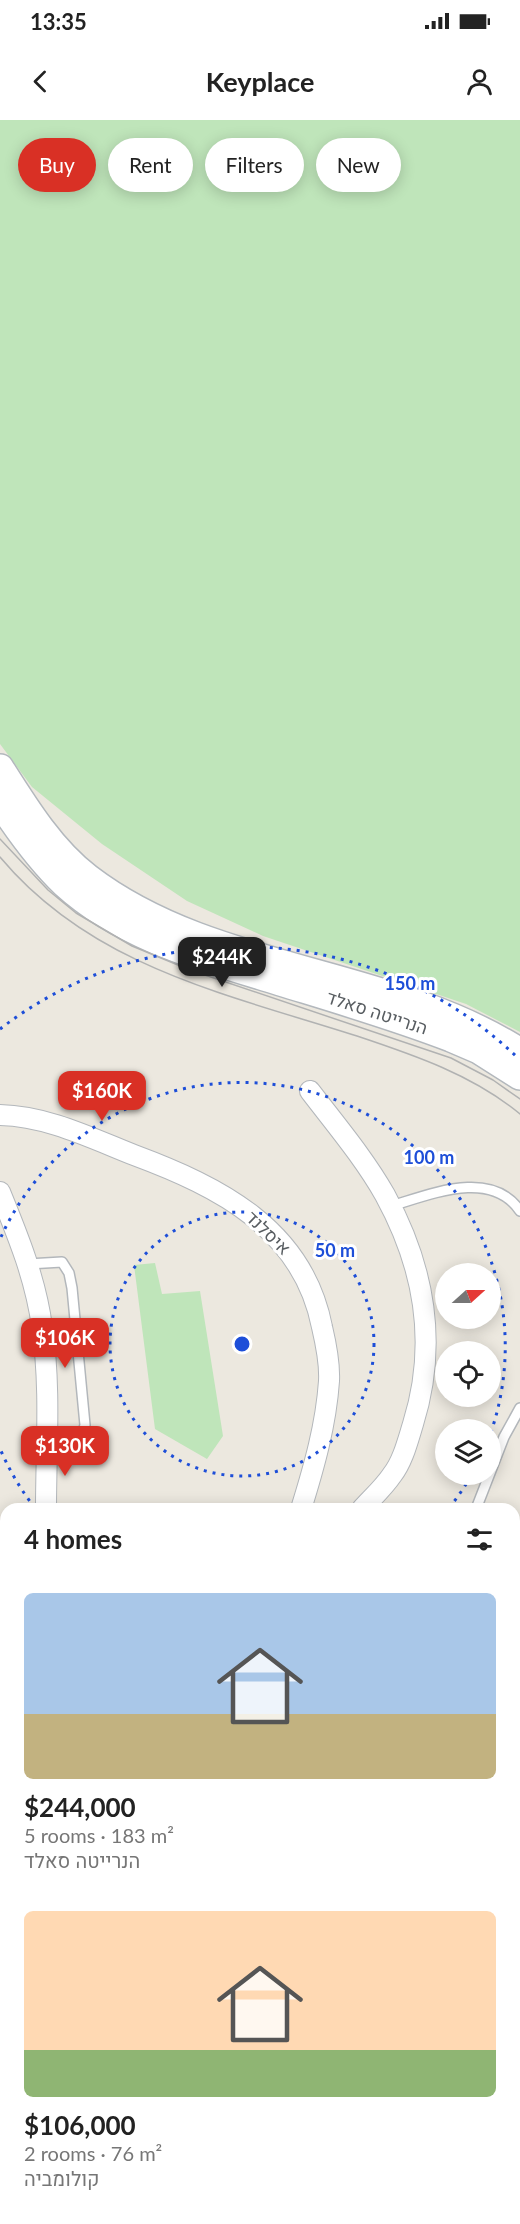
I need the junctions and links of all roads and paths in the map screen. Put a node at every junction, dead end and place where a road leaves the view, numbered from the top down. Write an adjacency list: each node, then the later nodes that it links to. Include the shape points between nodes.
1 (0, 768): 3 (main road, הנרייטה סאלד, via 49,838 86,877 129,905 214,941 463,1021)
2 (0, 802): 4 (main road, הנרייטה סאלד, via 38,855 66,884 130,928 197,956 451,1038)
3 (520, 1052)
4 (520, 1076)
5 (310, 1091): 9 (street, via 364,1162)
6 (0, 1104): 7 (lane)
7 (8, 1115): 15 (street, איסלנד, via 41,1120 207,1186 237,1203 269,1229 301,1268 319,1311 329,1378 322,1434)
8 (0, 1192): 11 (street)
9 (390, 1206): 10 (lane, via 468,1187 505,1197); 16 (street, via 422,1290 426,1360 420,1401 408,1441 393,1474)
10 (520, 1211)
11 (28, 1264): 13 (street, via 46,1360); 13 (lane, via 62,1263 69,1273 74,1300 85,1425 81,1438 64,1446)
12 (520, 1408): 17 (lane, via 504,1437)
13 (46, 1446): 14 (street)
14 (46, 1503)
15 (303, 1503)
16 (367, 1503)
17 (478, 1503)

